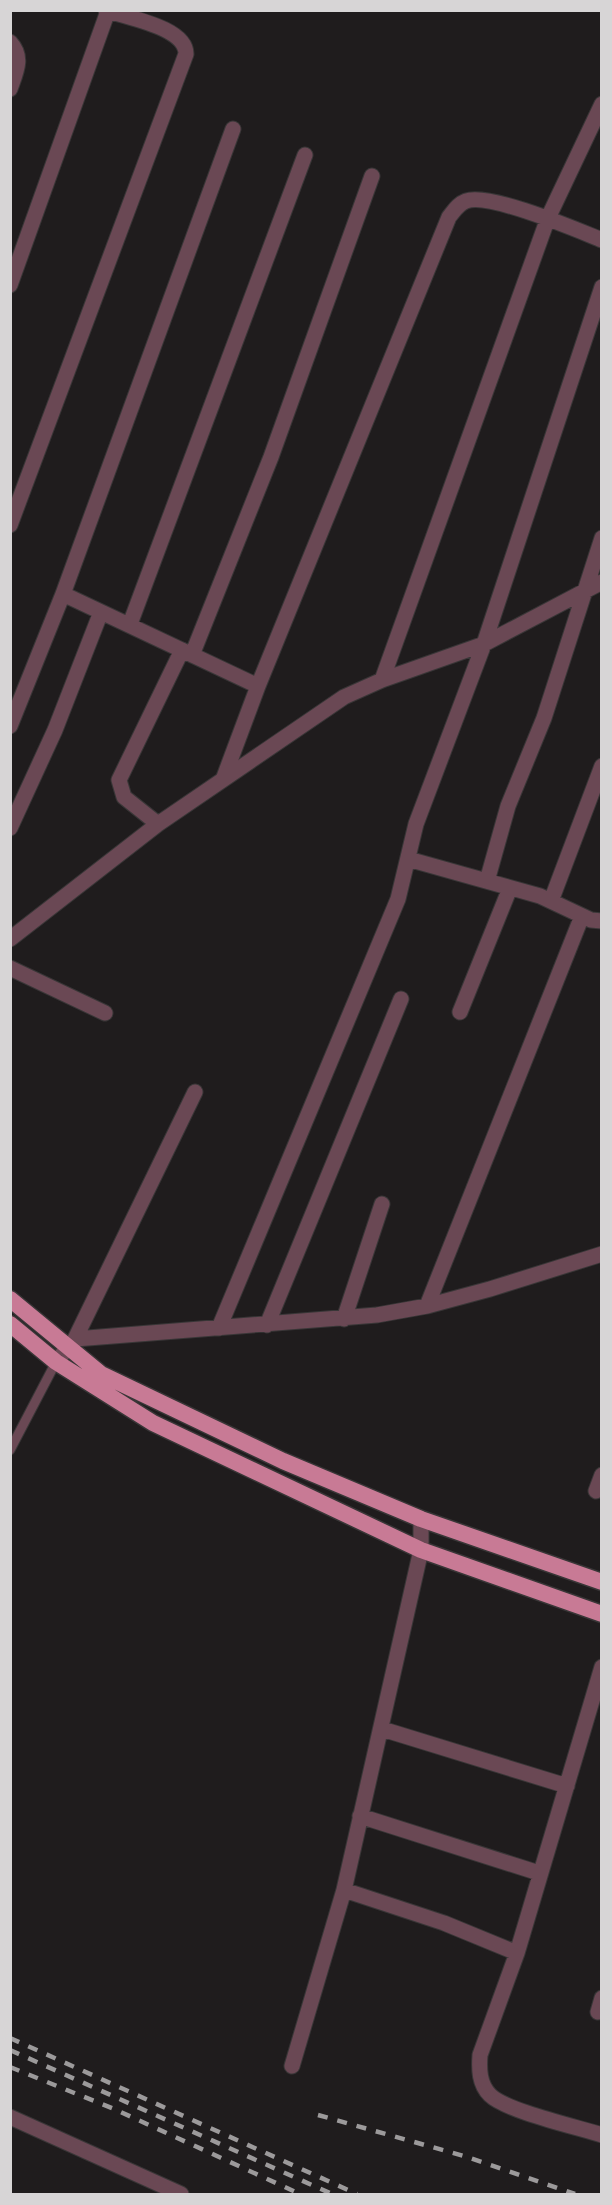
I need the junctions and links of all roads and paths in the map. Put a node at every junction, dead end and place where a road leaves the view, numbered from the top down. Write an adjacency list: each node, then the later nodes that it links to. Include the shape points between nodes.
1 (107, 11): 10 (street); 12 (street, via 176,34 185,44 186,54)
2 (10, 42): 3 (street, via 19,60)
3 (10, 89)
4 (602, 104): 8 (street)
5 (233, 129): 15 (street)
6 (305, 155): 18 (street)
7 (372, 177): 20 (street, via 272,457)
8 (548, 218): 9 (street); 21 (street); 22 (street, via 476,199 457,207 449,217)
9 (602, 240)
10 (10, 285)
11 (602, 287): 19 (street)
12 (10, 525)
13 (602, 537): 16 (street)
14 (602, 582): 16 (street)
15 (63, 594): 17 (street); 23 (street)
16 (583, 594): 19 (street); 29 (street, via 544,718 508,806)
17 (101, 612): 18 (street); 27 (street, via 55,730)
18 (130, 624): 20 (street)
19 (484, 644): 21 (street); 28 (street, via 416,824)
20 (187, 652): 22 (street); 26 (street, via 119,780 124,797)
21 (382, 680): 25 (street, via 344,697)
22 (258, 686): 25 (street)
23 (10, 726)
24 (602, 766): 31 (street)
25 (224, 777): 26 (street)
26 (158, 824): 34 (street)
27 (10, 828)
28 (408, 858): 29 (street); 47 (street, via 398,899)
29 (488, 881): 30 (street)
30 (510, 888): 31 (street); 37 (street)
31 (551, 901): 32 (street)
32 (582, 916): 33 (street); 43 (street)
33 (602, 921)
34 (10, 939)
35 (10, 968): 38 (street)
36 (401, 999): 46 (street)
37 (460, 1012)
38 (105, 1013)
39 (195, 1092): 48 (street)
40 (382, 1204): 44 (street)
41 (602, 1254): 43 (street)
42 (10, 1299): 48 (highway)
43 (427, 1306): 44 (street)
44 (344, 1319): 46 (street)
45 (10, 1324): 49 (highway)
46 (267, 1325): 47 (street)
47 (219, 1328): 48 (street)
48 (71, 1342): 49 (street); 53 (highway, via 101,1374 283,1461)
49 (56, 1362): 50 (lane); 54 (highway, via 153,1423)
50 (10, 1450)
51 (602, 1475): 52 (street)
52 (596, 1491)
53 (421, 1519): 54 (street); 55 (highway)
54 (421, 1550): 56 (highway); 58 (street)
55 (602, 1582)
56 (602, 1614)
57 (602, 1667): 59 (street)
58 (382, 1729): 59 (street); 60 (street)
59 (567, 1786): 61 (street)
60 (360, 1816): 61 (street); 62 (street)
61 (539, 1873): 63 (street)
62 (344, 1890): 63 (street, via 444,1923); 64 (street)
63 (517, 1953): 66 (street, via 480,2055 482,2082 490,2096 506,2105)
64 (292, 2066)
65 (10, 2117): 67 (street)
66 (602, 2135)
67 (181, 2194)

